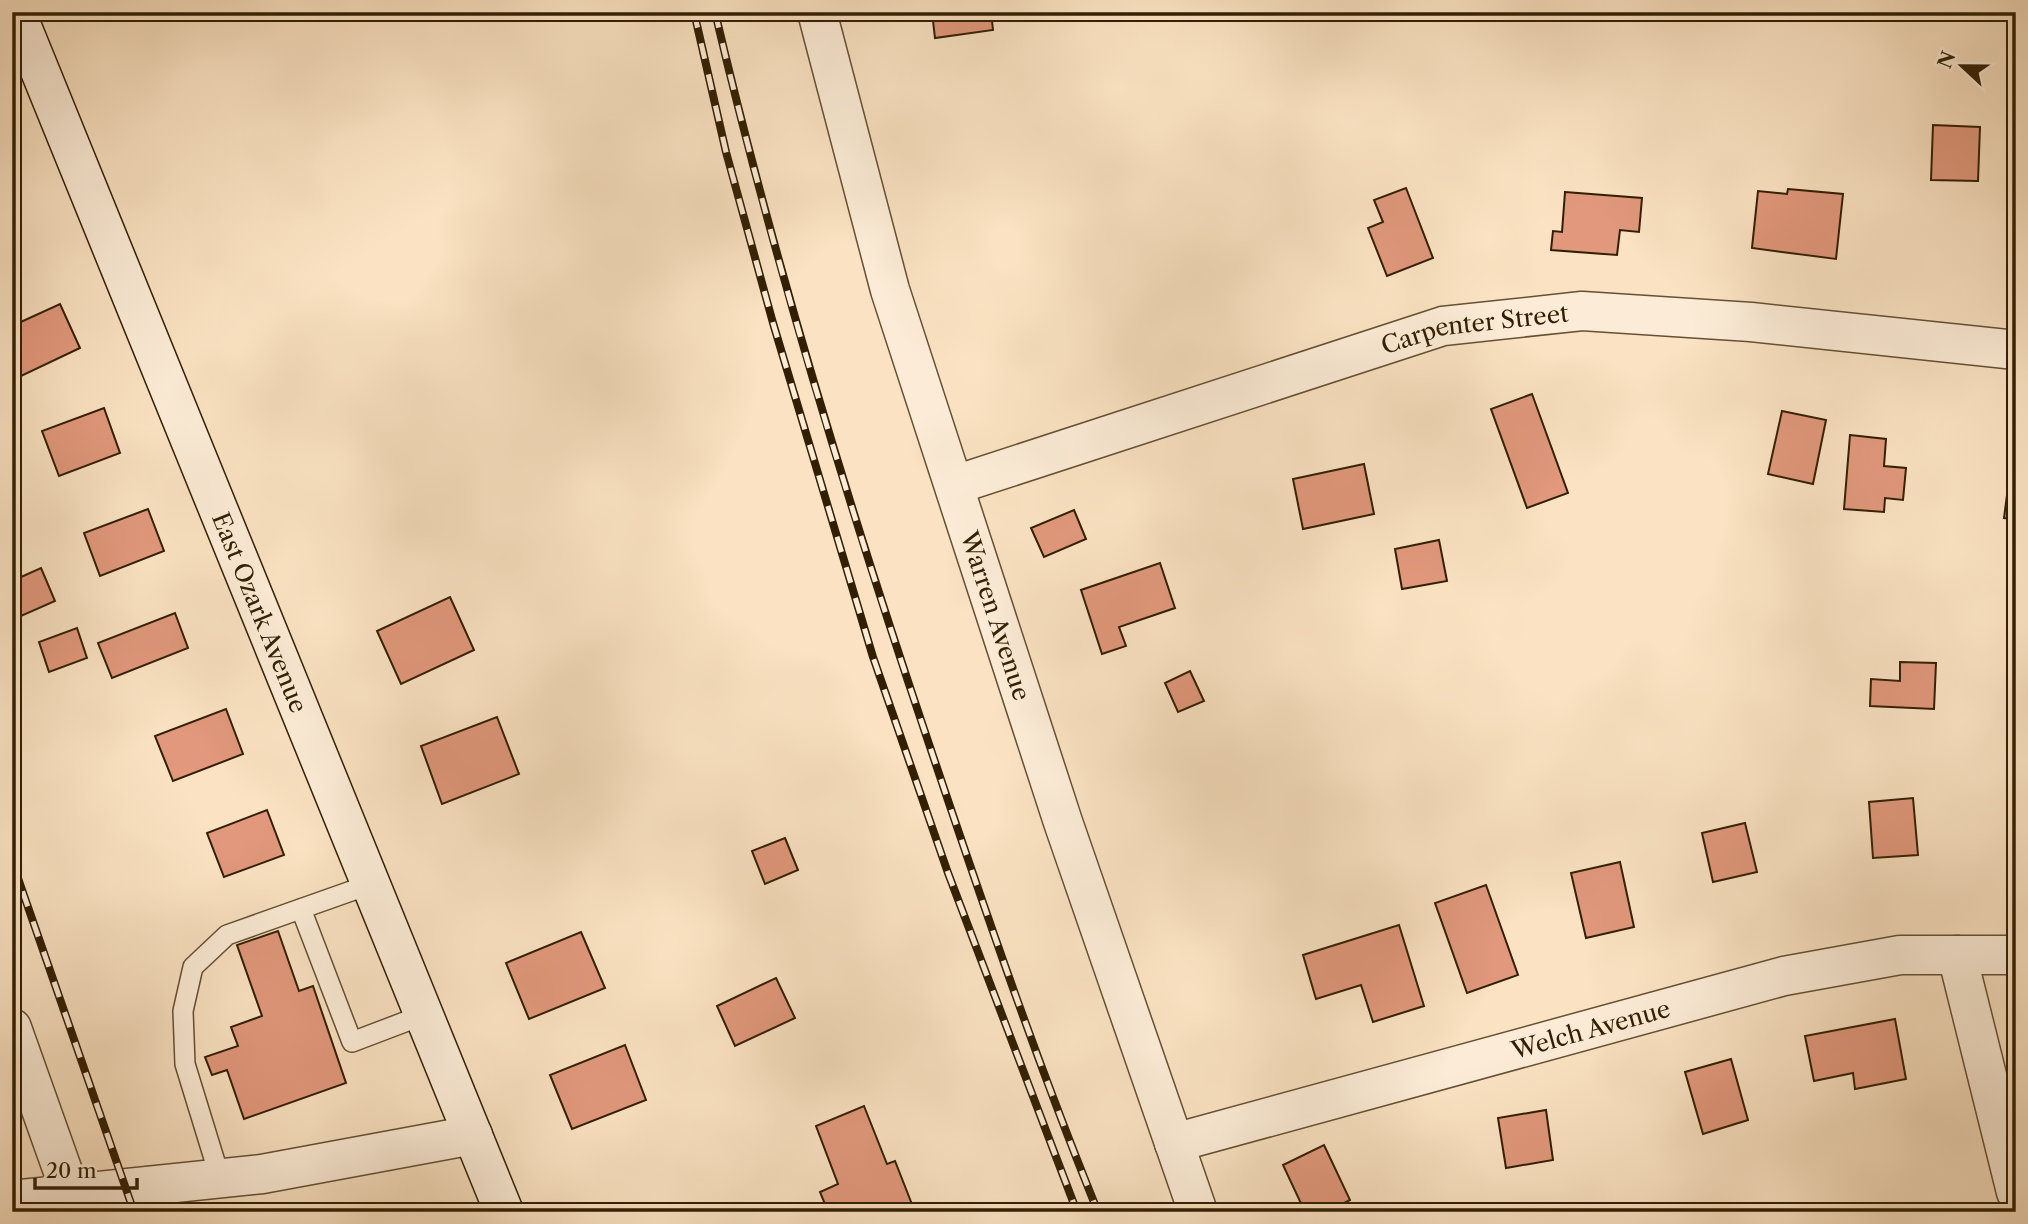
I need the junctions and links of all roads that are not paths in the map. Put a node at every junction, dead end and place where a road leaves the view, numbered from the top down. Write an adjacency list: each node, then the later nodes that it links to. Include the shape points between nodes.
1 (16, 12): 5 (street, East Ozark Avenue)
2 (817, 12): 4 (street, Warren Avenue, via 890,290)
3 (2016, 350): 4 (street, Carpenter Street, via 1751,322 1582,311 1443,326)
4 (955, 485): 12 (street, Warren Avenue, via 1063,822)
5 (371, 884): 6 (lane); 9 (street, East Ozark Avenue)
6 (301, 909): 9 (lane, via 352,1042); 13 (lane, via 227,935 193,967 183,1011 185,1064)
7 (1956, 955): 8 (street, Welch Avenue); 12 (street, Welch Avenue, via 1900,954 1784,976); 14 (street)
8 (2016, 956)
9 (423, 1015): 11 (street, East Ozark Avenue)
10 (12, 1028): 15 (street)
11 (473, 1135): 13 (street); 17 (street, East Ozark Avenue)
12 (1174, 1143): 18 (street, Warren Avenue)
13 (220, 1178): 15 (street)
14 (2016, 1192)
15 (71, 1195): 16 (street)
16 (12, 1200)
17 (504, 1212)
18 (1198, 1212)

